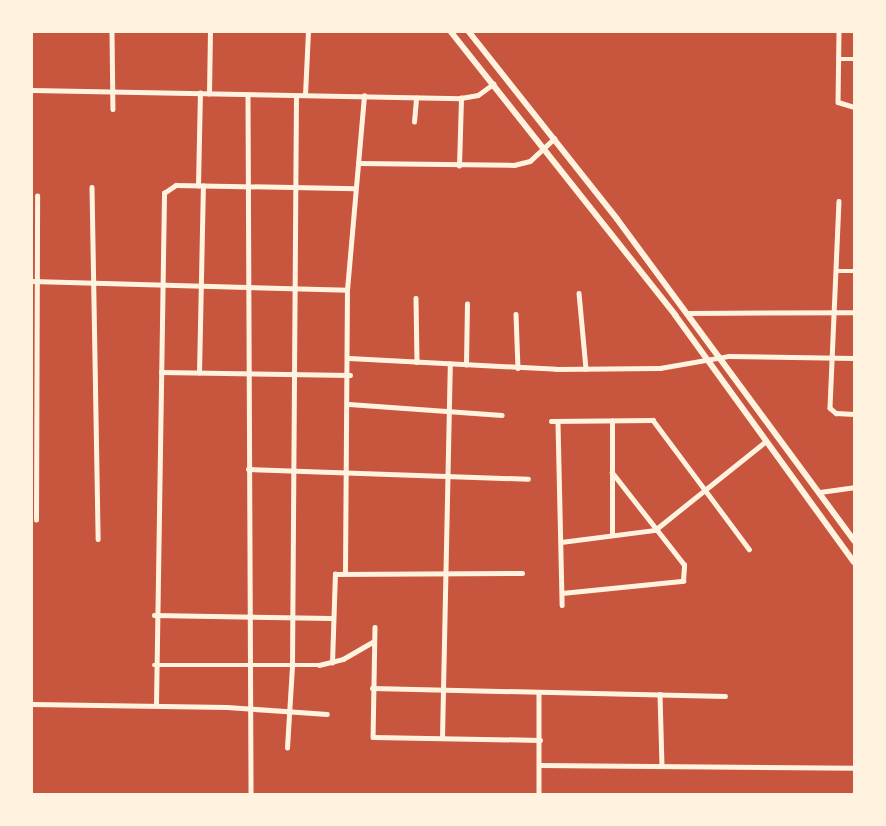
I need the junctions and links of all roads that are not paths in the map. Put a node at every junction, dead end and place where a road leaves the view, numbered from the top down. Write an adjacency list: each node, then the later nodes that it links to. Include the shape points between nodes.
1 (112, 32): 11 (street)
2 (211, 32): 13 (street)
3 (308, 32): 15 (street)
4 (451, 32): 9 (main road)
5 (468, 32): 23 (main road)
6 (839, 32): 7 (street)
7 (838, 59): 8 (street); 20 (street, via 838,102)
8 (855, 59)
9 (494, 84): 19 (street, via 478,95); 24 (main road)
10 (32, 90): 11 (street)
11 (113, 90): 12 (street); 21 (street)
12 (200, 93): 13 (street); 27 (street)
13 (209, 94): 14 (street)
14 (248, 95): 17 (street); 29 (street)
15 (305, 95): 16 (street); 17 (street)
16 (364, 96): 18 (street); 25 (street)
17 (296, 97): 30 (street)
18 (416, 98): 19 (street); 22 (street)
19 (461, 98): 26 (street)
20 (855, 107)
21 (113, 109)
22 (414, 122)
23 (555, 138): 24 (street); 49 (main road)
24 (545, 148): 26 (street, via 530,161 514,166); 55 (main road)
25 (358, 163): 26 (street); 31 (street)
26 (459, 166)
27 (201, 186): 29 (street); 39 (street, via 172,186 164,193); 40 (street)
28 (92, 187): 38 (street)
29 (247, 187): 30 (street); 41 (street)
30 (294, 187): 31 (street); 42 (street)
31 (355, 188): 43 (street)
32 (37, 196): 37 (street)
33 (839, 201): 34 (street)
34 (837, 271): 35 (street); 47 (street)
35 (855, 271)
36 (32, 281): 37 (street)
37 (38, 281): 38 (street); 83 (street)
38 (92, 284): 39 (street); 86 (street)
39 (162, 285): 40 (street); 61 (street)
40 (201, 286): 41 (street); 62 (street)
41 (246, 287): 42 (street); 63 (street)
42 (291, 288): 43 (street); 64 (street)
43 (347, 290): 51 (street)
44 (579, 293): 60 (street)
45 (416, 298): 56 (street)
46 (467, 304): 58 (street)
47 (836, 311): 48 (street); 49 (street); 53 (street)
48 (855, 312)
49 (688, 313): 52 (main road)
50 (516, 314): 59 (street)
51 (349, 358): 56 (street); 65 (street)
52 (722, 358): 53 (street); 55 (street); 82 (main road)
53 (835, 358): 54 (street); 68 (street, via 831,410)
54 (855, 358)
55 (710, 361): 60 (street); 73 (main road)
56 (417, 362): 57 (street)
57 (450, 364): 58 (street); 67 (street)
58 (466, 365): 59 (street)
59 (518, 368): 60 (street)
60 (586, 369)
61 (161, 372): 62 (street); 96 (street)
62 (199, 373): 63 (street)
63 (248, 374): 64 (street); 74 (street)
64 (291, 374): 65 (street); 75 (street)
65 (350, 376): 66 (street)
66 (349, 404): 67 (street); 76 (street)
67 (448, 411): 69 (street); 77 (street)
68 (855, 414)
69 (502, 415)
70 (551, 421): 72 (street)
71 (612, 421): 72 (street); 78 (street); 81 (street, via 653,420)
72 (558, 423): 88 (street)
73 (766, 441): 81 (street); 90 (main road)
74 (248, 469): 75 (street); 97 (street)
75 (291, 471): 76 (street); 98 (street)
76 (348, 472): 77 (street); 91 (street)
77 (447, 473): 79 (street); 93 (street)
78 (612, 473): 84 (street); 85 (street)
79 (528, 479)
80 (855, 487): 82 (street)
81 (706, 488): 84 (street); 89 (street)
82 (820, 492): 87 (main road)
83 (36, 520)
84 (655, 530): 85 (street); 94 (street, via 684,565 683,581)
85 (612, 535): 88 (street)
86 (98, 540)
87 (855, 541)
88 (561, 542): 94 (street)
89 (749, 549)
90 (855, 562)
91 (345, 573): 93 (street); 99 (street, via 332,578)
92 (522, 573): 93 (street)
93 (445, 576): 107 (street)
94 (562, 593): 95 (street)
95 (562, 605)
96 (154, 615): 97 (street); 103 (street)
97 (247, 616): 98 (street); 104 (street)
98 (291, 617): 99 (street); 105 (street)
99 (331, 618): 102 (street)
100 (375, 627): 101 (street)
101 (373, 642): 102 (street); 106 (street)
102 (332, 663): 105 (street)
103 (154, 665): 104 (street); 112 (street)
104 (248, 665): 105 (street); 113 (street)
105 (292, 666): 114 (street)
106 (372, 688): 107 (street); 116 (street, via 373,737)
107 (442, 690): 108 (street); 116 (street)
108 (539, 692): 109 (street); 117 (street)
109 (660, 694): 110 (street); 120 (street)
110 (725, 696)
111 (32, 704): 112 (street)
112 (156, 705): 113 (street)
113 (252, 710): 114 (street); 122 (street)
114 (290, 712): 115 (street); 118 (street)
115 (327, 714)
116 (442, 738): 117 (street)
117 (540, 740): 119 (street)
118 (287, 748)
119 (540, 765): 120 (street); 123 (street)
120 (662, 765): 121 (street)
121 (855, 768)
122 (250, 794)
123 (539, 794)

